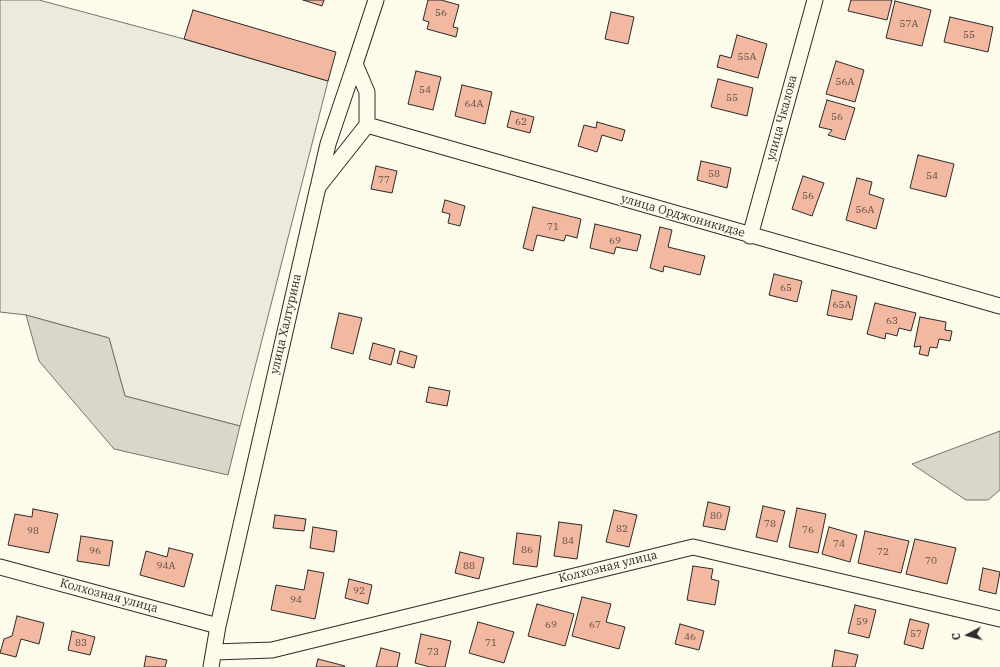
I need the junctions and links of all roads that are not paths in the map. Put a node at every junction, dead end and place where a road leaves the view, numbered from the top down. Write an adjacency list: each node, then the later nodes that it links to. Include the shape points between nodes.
1 (376, 0): 3 (street)
2 (815, 0): 6 (street, улица Чкалова)
3 (355, 64): 4 (street, via 367,92); 5 (street, via 328,144)
4 (367, 125): 5 (street, улица Халтурина); 6 (street, улица Орджоникидзе)
5 (318, 187): 10 (street, улица Халтурина)
6 (750, 236): 7 (street, улица Орджоникидзе)
7 (1000, 306)
8 (0, 566): 10 (street, Колхозная улица)
9 (1000, 619): 11 (street, Колхозная улица, via 693,547 272,650)
10 (218, 626): 11 (street, улица Халтурина)
11 (215, 652): 12 (street, улица Халтурина)
12 (211, 667)

